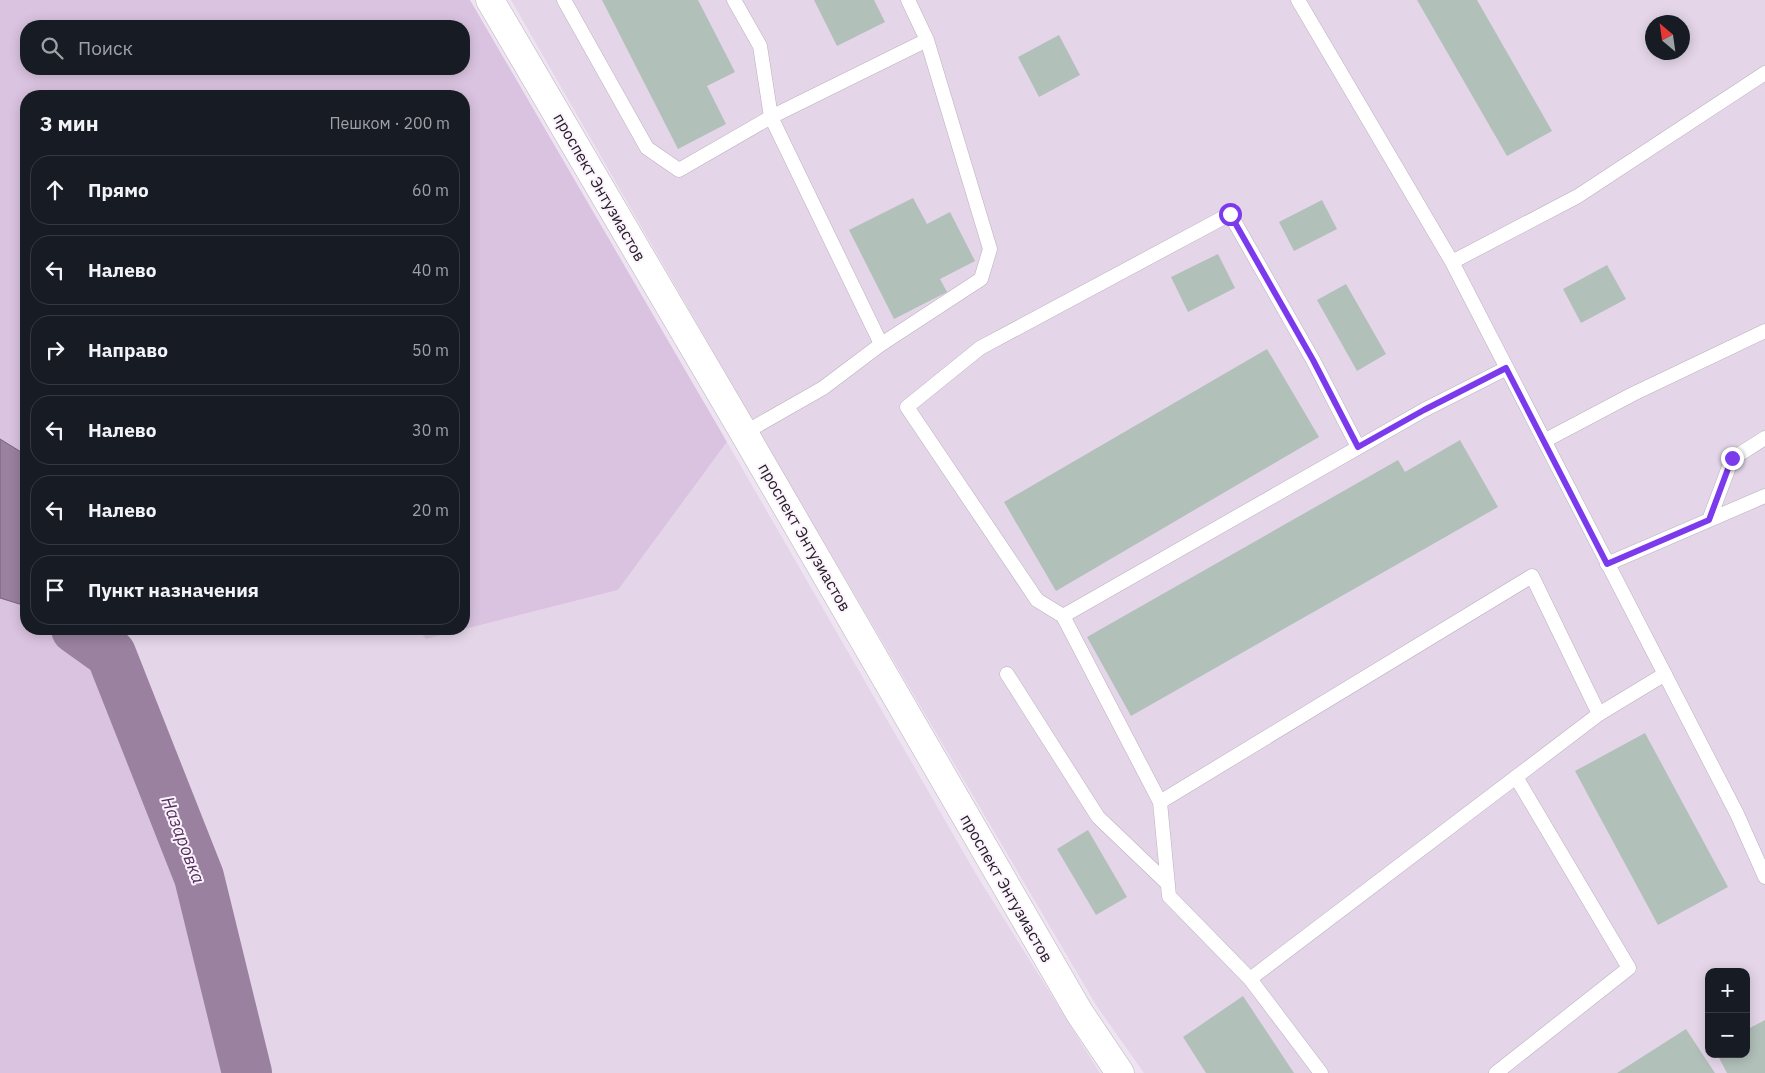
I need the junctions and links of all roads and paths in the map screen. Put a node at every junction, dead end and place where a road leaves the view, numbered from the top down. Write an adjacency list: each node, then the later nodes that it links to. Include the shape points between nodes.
1 (490, 0): 13 (street, проспект Энтузиастов)
2 (564, 0): 8 (lane, via 647,148 679,170)
3 (734, 0): 8 (lane, via 760,46)
4 (908, 0): 6 (lane)
5 (1298, 0): 9 (lane)
6 (926, 40): 8 (lane); 11 (lane, via 990,250 981,279)
7 (1765, 73): 9 (lane, via 1578,196)
8 (771, 117): 11 (lane)
9 (1452, 262): 12 (lane)
10 (1765, 331): 15 (lane)
11 (881, 344): 13 (lane, via 823,388)
12 (1506, 368): 15 (lane); 16 (lane)
13 (744, 433): 29 (street, проспект Энтузиастов, via 1079,1012)
14 (1765, 438): 18 (lane, via 1732,458)
15 (1544, 441): 19 (lane)
16 (1358, 447): 20 (lane); 20 (lane, via 1230,214 980,348 907,407 1037,600)
17 (1765, 496): 18 (lane)
18 (1709, 520): 19 (lane)
19 (1607, 564): 22 (lane)
20 (1062, 616): 25 (lane)
21 (1007, 674): 27 (lane, via 1098,817)
22 (1665, 674): 23 (lane); 26 (lane, via 1737,814)
23 (1599, 714): 24 (lane); 25 (lane, via 1532,576)
24 (1516, 777): 28 (lane); 31 (lane, via 1629,968)
25 (1160, 802): 27 (lane)
26 (1765, 878)
27 (1168, 884): 28 (lane, via 1169,896)
28 (1250, 979): 30 (lane)
29 (1120, 1073)
30 (1321, 1073)
31 (1496, 1073)

